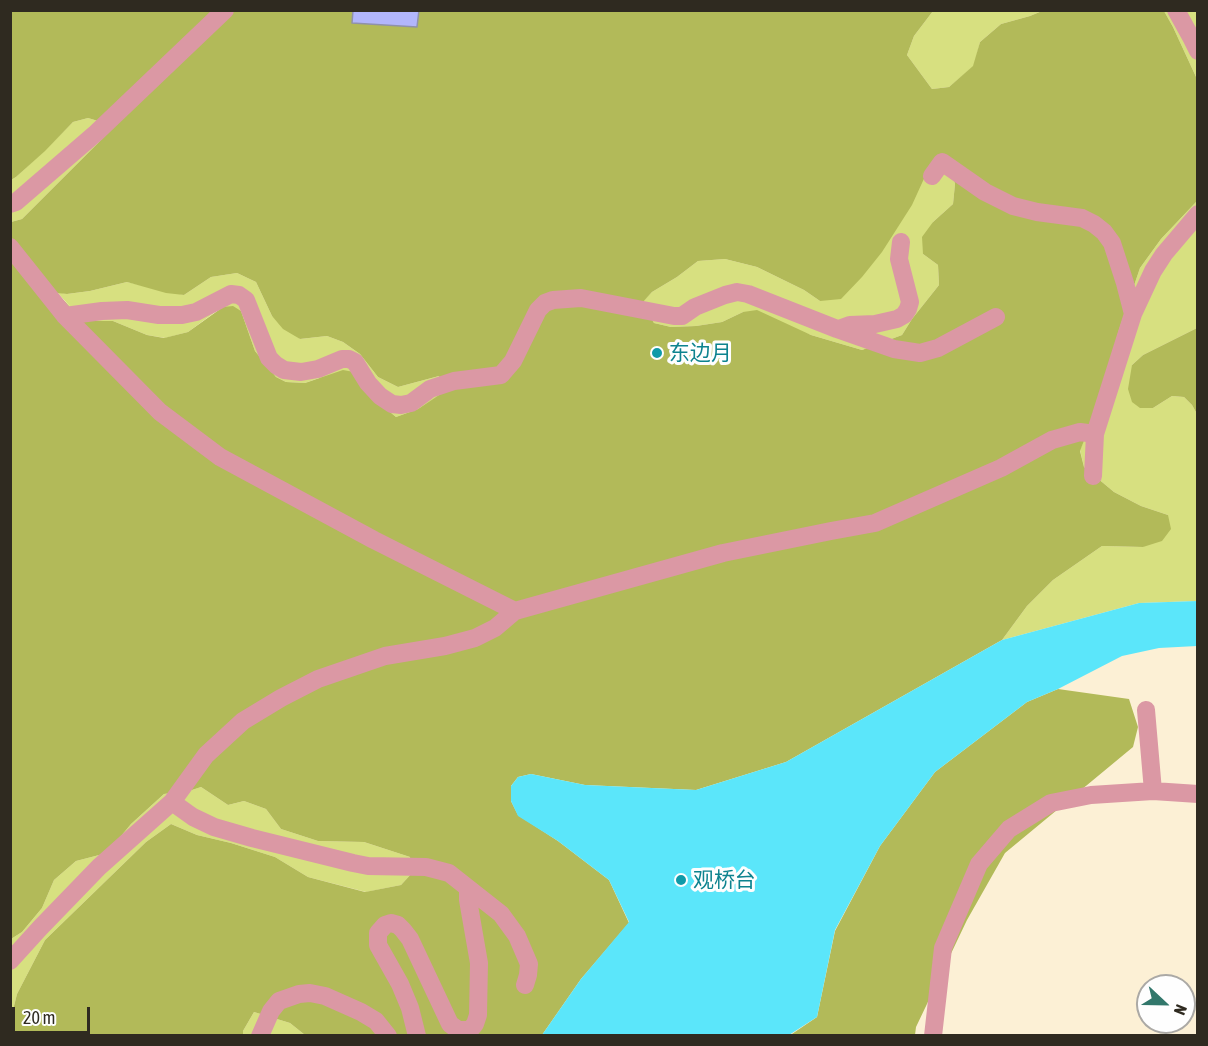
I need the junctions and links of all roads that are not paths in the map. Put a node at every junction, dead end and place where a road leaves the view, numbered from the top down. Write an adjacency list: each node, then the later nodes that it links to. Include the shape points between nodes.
1 (225, 10): 5 (street, via 96,133)
2 (1176, 10): 3 (street)
3 (1197, 51)
4 (932, 176): 9 (street, via 942,162 1013,206 1082,218 1094,224 1112,243)
5 (10, 204)
6 (1197, 214): 9 (street, via 1158,262)
7 (901, 242): 12 (street, via 899,260 909,309 897,320)
8 (10, 247): 10 (street)
9 (1133, 314): 13 (street)
10 (65, 316): 12 (street, via 128,310 182,315 231,294 239,295 250,307 269,358 276,365 301,372 348,359 355,362 380,396 401,405 453,381 501,375 513,361 538,310 553,300 581,298 682,316 695,307 737,292); 15 (street, via 160,412 220,457)
11 (996, 317): 12 (street, via 938,348 920,352 894,349)
12 (837, 329)
13 (1095, 434): 14 (street); 15 (street, via 1080,432 1052,440 1001,468 875,523 723,553)
14 (1093, 477)
15 (515, 611): 19 (street, via 475,638 385,656 318,679 281,698 243,721 206,754)
16 (1146, 710): 17 (street)
17 (1153, 791): 18 (street); 26 (street, via 1091,795 1051,803 1009,829 979,864 943,948)
18 (1197, 794)
19 (172, 802): 20 (street, via 214,827 360,864 426,867 449,873); 21 (street, via 99,867)
20 (468, 888): 22 (street, via 501,914 517,936 529,964); 25 (street, via 479,963 478,1015 470,1030 458,1030 450,1024 403,930 391,923 378,933 378,945 400,984)
21 (10, 961)
22 (525, 985)
23 (260, 1035): 24 (street, via 279,1001 310,993 361,1012)
24 (387, 1035)
25 (417, 1035)
26 (933, 1035)

